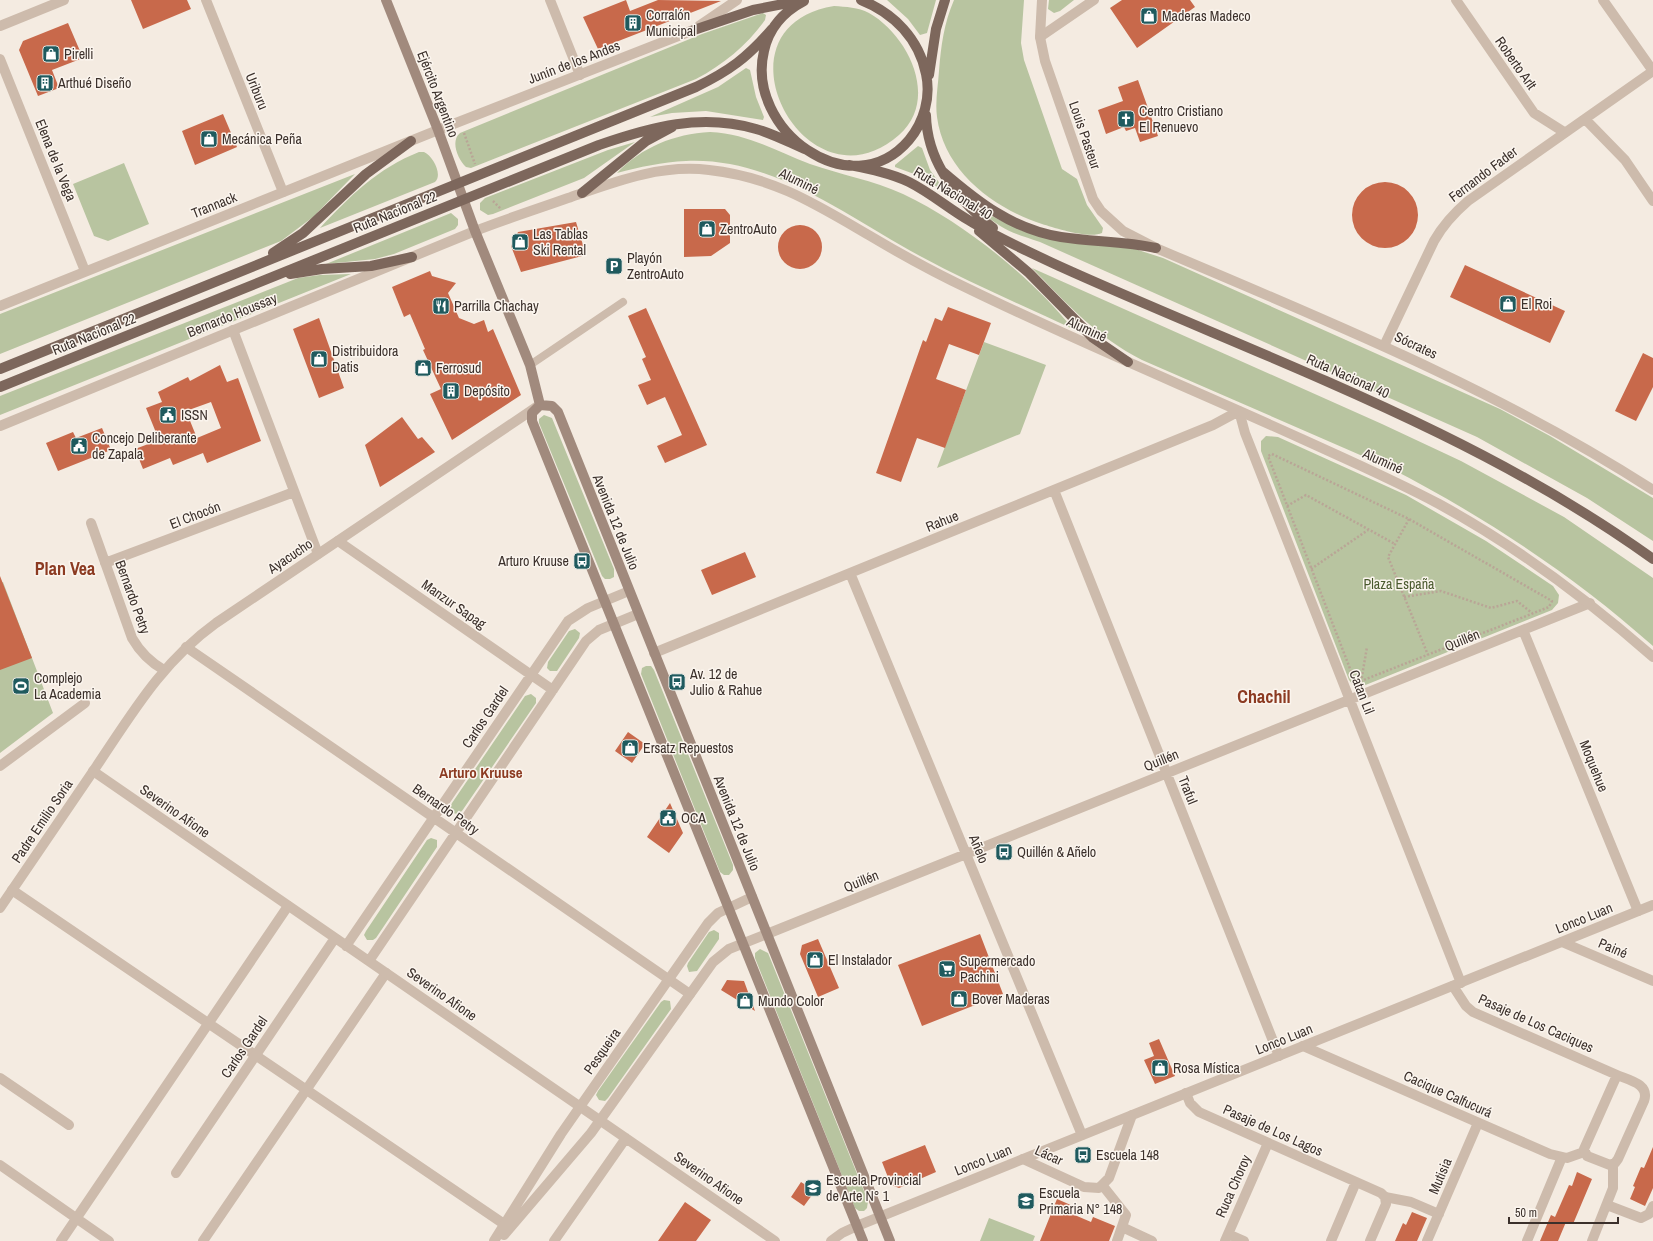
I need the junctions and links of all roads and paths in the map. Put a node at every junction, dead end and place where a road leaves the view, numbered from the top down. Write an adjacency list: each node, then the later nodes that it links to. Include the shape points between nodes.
1 (64, 0): 13 (street)
2 (206, 0): 33 (street, Uriburu)
3 (386, 0): 24 (main road, Ejército Argentino)
4 (550, 0): 19 (street)
5 (737, 0): 15 (street, Junín de los Andes)
6 (805, 0): 14 (main road, Ruta Nacional 22, via 781,16); 15 (main road, via 765,7)
7 (861, 0): 20 (main road, via 877,6 891,16 915,44 927,76)
8 (945, 0): 20 (main road, via 932,49)
9 (1042, 0): 16 (street, Louis Pasteur)
10 (1456, 0): 26 (street, Roberto Arlt, via 1534,113)
11 (1603, 0): 18 (street)
12 (1090, 1): 16 (street)
13 (0, 26)
14 (772, 29): 28 (main road, via 762,59 763,89 784,130); 32 (main road, Ruta Nacional 22, via 744,59 707,82)
15 (691, 31): 19 (street, Junín de los Andes)
16 (1040, 37): 42 (street, Louis Pasteur, via 1045,61 1093,199 1101,211 1123,231)
17 (0, 59): 45 (street, Elena de la Vega)
18 (1653, 71): 22 (street, Fernando Fader)
19 (580, 75): 24 (street, Junín de los Andes)
20 (927, 93): 21 (main road)
21 (925, 108): 29 (main road, via 915,132 897,151 874,162); 31 (main road, Ruta Nacional 40, via 928,141)
22 (1585, 119): 26 (street, Fernando Fader); 37 (street, via 1626,160)
23 (679, 123): 28 (main road, Ruta Nacional 22, via 699,121 737,124 758,129); 34 (main road, via 646,141); 36 (main road, Ruta Nacional 22, via 605,143)
24 (438, 130): 27 (street, Trannack); 32 (main road, Ejército Argentino)
25 (463, 132): 30 (path)
26 (1564, 132): 50 (street, Fernando Fader, via 1468,201 1442,226)
27 (411, 141): 33 (street, Trannack); 44 (main road, via 366,174 303,233)
28 (807, 150): 29 (main road, Ruta Nacional 40, via 836,163)
29 (849, 165): 38 (main road, Ruta Nacional 40, via 908,181)
30 (476, 166)
31 (942, 171): 41 (main road, Ruta Nacional 40, via 978,216); 42 (main road, via 993,211 1035,230 1062,237 1124,242)
32 (458, 184): 36 (main road, Ejército Argentino); 44 (main road, Ruta Nacional 22)
33 (283, 192): 45 (street, Trannack)
34 (582, 193): 40 (street, Aluminé); 51 (street, Aluminé, via 641,174 682,169 727,172 766,181 804,198 890,248 963,286)
35 (488, 197): 39 (path)
36 (464, 200): 40 (main road); 46 (main road, Ruta Nacional 22)
37 (1653, 201)
38 (951, 208): 41 (main road, Ruta Nacional 40); 51 (main road, via 1029,273 1093,338)
39 (502, 210)
40 (475, 230): 43 (street, Bernardo Houssay); 52 (main road)
41 (1017, 246): 68 (main road, Ruta Nacional 40, via 1328,382 1456,442 1567,502)
42 (1156, 248): 50 (street, Sócrates)
43 (412, 257): 46 (main road, via 371,266 322,269); 49 (street, Bernardo Houssay)
44 (252, 267): 53 (main road, Ruta Nacional 22)
45 (85, 272): 48 (street, Trannack)
46 (268, 278): 54 (main road, Ruta Nacional 22)
47 (623, 302): 52 (lane)
48 (0, 306)
49 (233, 330): 57 (street, Bernardo Houssay); 60 (street)
50 (1384, 346): 59 (street, Sócrates, via 1507,405)
51 (1128, 362): 56 (street, Aluminé)
52 (530, 365): 55 (main road)
53 (0, 369)
54 (0, 387)
55 (540, 404): 65 (street, Ayacucho); 72 (main road, Avenida 12 de Julio, via 552,406 558,412); 74 (main road, via 532,413 532,421)
56 (1239, 411): 58 (street, Rahue, via 1213,425); 75 (street, Aluminé, via 1441,505 1508,546); 89 (street, Catan Lil, via 1245,433)
57 (0, 426)
58 (1054, 490): 71 (street, Rahue); 93 (street, Traful)
59 (1653, 490)
60 (294, 492): 67 (street); 69 (street, El Chocón)
61 (1287, 506): 62 (path, via 1268,456 1272,454); 64 (path, via 1306,495); 70 (path)
62 (1409, 519): 66 (path); 77 (path, via 1552,601 1549,607)
63 (90, 523): 69 (street, Bernardo Petry)
64 (1368, 530): 66 (path); 70 (path)
65 (338, 541): 67 (street, Ayacucho); 86 (street, Manzur Sapag)
66 (1395, 544): 73 (path, via 1388,557)
67 (318, 554): 81 (street, Ayacucho, via 216,623)
68 (1653, 559)
69 (105, 563): 85 (street, Bernardo Petry, via 138,650)
70 (1311, 569): 87 (path, via 1354,679)
71 (850, 573): 82 (street, Rahue); 96 (street, Añelo)
72 (629, 591): 74 (street, Carlos Gardel); 76 (main road, Avenida 12 de Julio)
73 (1404, 597): 77 (path, via 1441,592 1490,608 1517,601); 83 (path)
74 (605, 600): 78 (main road); 86 (street, Carlos Gardel, via 574,616)
75 (1590, 603): 79 (street, Quillén); 84 (street, Aluminé)
76 (638, 614): 78 (street); 82 (main road, Avenida 12 de Julio)
77 (1532, 614): 83 (path)
78 (615, 624): 88 (street, via 590,637); 101 (main road)
79 (1523, 630): 89 (street, Quillén); 103 (street, Moquehue)
80 (1367, 647): 87 (path)
81 (186, 648): 85 (street, Ayacucho); 94 (street, Bernardo Petry)
82 (654, 653): 98 (main road, Avenida 12 de Julio)
83 (1428, 655): 87 (path)
84 (1653, 657)
85 (164, 670): 92 (street, Ayacucho)
86 (531, 675): 88 (street, Manzur Sapag); 94 (street, Carlos Gardel)
87 (1360, 681)
88 (553, 690): 95 (street)
89 (1350, 700): 93 (street, Quillén); 113 (street, Catan Lil)
90 (85, 703): 91 (street)
91 (0, 766)
92 (93, 771): 97 (street, Padre Emilio Soria); 100 (street, Severino Afione)
93 (1167, 773): 96 (street, Quillén); 118 (street, Traful)
94 (434, 818): 95 (street, Bernardo Petry); 108 (street, Carlos Gardel)
95 (456, 833): 109 (street); 111 (street, Bernardo Petry)
96 (966, 854): 104 (street, Quillén); 129 (street, Añelo)
97 (12, 890): 102 (street, Padre Emilio Soria); 115 (street)
98 (752, 897): 101 (street, Pesqueira); 104 (main road, Avenida 12 de Julio)
99 (1653, 905): 103 (street, Lonco Luan)
100 (288, 906): 105 (street, Severino Afione); 115 (street)
101 (729, 907): 107 (main road); 111 (street, Pesqueira, via 712,918)
102 (0, 908)
103 (1638, 912): 106 (street, Lonco Luan)
104 (766, 934): 107 (street, Quillén); 144 (main road, Avenida 12 de Julio)
105 (335, 938): 108 (street, Severino Afione); 117 (street, Carlos Gardel)
106 (1562, 942): 112 (street, Painé); 113 (street, Lonco Luan)
107 (743, 943): 114 (street, via 717,957); 147 (main road)
108 (346, 946): 109 (street, Severino Afione)
109 (369, 961): 110 (street, Severino Afione)
110 (386, 973): 121 (street); 124 (street, Severino Afione)
111 (669, 979): 114 (street, Bernardo Petry); 124 (street, Pesqueira)
112 (1653, 981)
113 (1457, 984): 116 (street, Lonco Luan); 119 (street, Pasaje de Los Caciques, via 1466,1006 1473,1012)
114 (690, 994): 126 (street)
115 (208, 1023): 117 (street); 145 (street)
116 (1303, 1046): 118 (street, Lonco Luan); 127 (street, Cacique Calfucurá)
117 (255, 1056): 121 (street); 137 (street, Carlos Gardel)
118 (1280, 1056): 122 (street, Lonco Luan)
119 (1617, 1075): 123 (street, Pasaje de Los Caciques, via 1642,1086); 132 (street, via 1585,1144)
120 (0, 1078): 128 (street)
121 (306, 1090): 146 (street); 152 (street)
122 (1186, 1093): 125 (street, Lonco Luan); 131 (street, Pasaje de Los Lagos, via 1190,1103 1199,1112)
123 (1650, 1094): 136 (street, Pasaje de Los Caciques, via 1618,1159)
124 (580, 1106): 126 (street, Severino Afione); 146 (street, Pesqueira)
125 (1132, 1115): 129 (street, Lonco Luan); 139 (street, via 1109,1178)
126 (600, 1120): 130 (street, Severino Afione); 154 (street, via 580,1147)
127 (1478, 1123): 133 (street, Cacique Calfucurá); 143 (street, Mutisia)
128 (69, 1125)
129 (1082, 1135): 134 (street, Lonco Luan)
130 (626, 1138): 155 (street); 156 (street, Severino Afione)
131 (1268, 1143): 138 (street, Pasaje de Los Lagos); 149 (street, Ruca Choroy)
132 (1584, 1152): 133 (street, via 1572,1157); 136 (street, via 1604,1164)
133 (1562, 1157): 166 (street)
134 (1023, 1159): 139 (street, Lácar, via 1084,1187 1094,1189); 144 (street, Lonco Luan)
135 (0, 1165): 145 (street)
136 (1612, 1165): 141 (street, via 1614,1183)
137 (176, 1173)
138 (1356, 1182): 140 (street, Pasaje de Los Lagos, via 1378,1191); 163 (street)
139 (1103, 1186): 148 (street, via 1124,1212)
140 (1385, 1197): 143 (street, Pasaje de Los Lagos, via 1411,1202); 164 (street, via 1385,1207)
141 (1607, 1205): 142 (street, via 1641,1218 1649,1214); 167 (street)
142 (1653, 1206)
143 (1439, 1214): 165 (street, Mutisia)
144 (880, 1216): 147 (street, Lonco Luan); 159 (main road, Avenida 12 de Julio)
145 (76, 1218): 150 (street); 151 (street)
146 (504, 1224): 153 (street, Pesqueira)
147 (857, 1226): 157 (street, Lonco Luan); 158 (main road)
148 (1122, 1227): 160 (street); 161 (street)
149 (1226, 1237): 162 (street)
150 (61, 1241)
151 (109, 1241)
152 (203, 1241)
153 (494, 1241)
154 (498, 1241)
155 (554, 1241)
156 (775, 1241)
157 (831, 1241)
158 (863, 1241)
159 (890, 1241)
160 (1117, 1241)
161 (1152, 1241)
162 (1244, 1241)
163 (1331, 1241)
164 (1370, 1241)
165 (1427, 1241)
166 (1527, 1241)
167 (1592, 1241)

